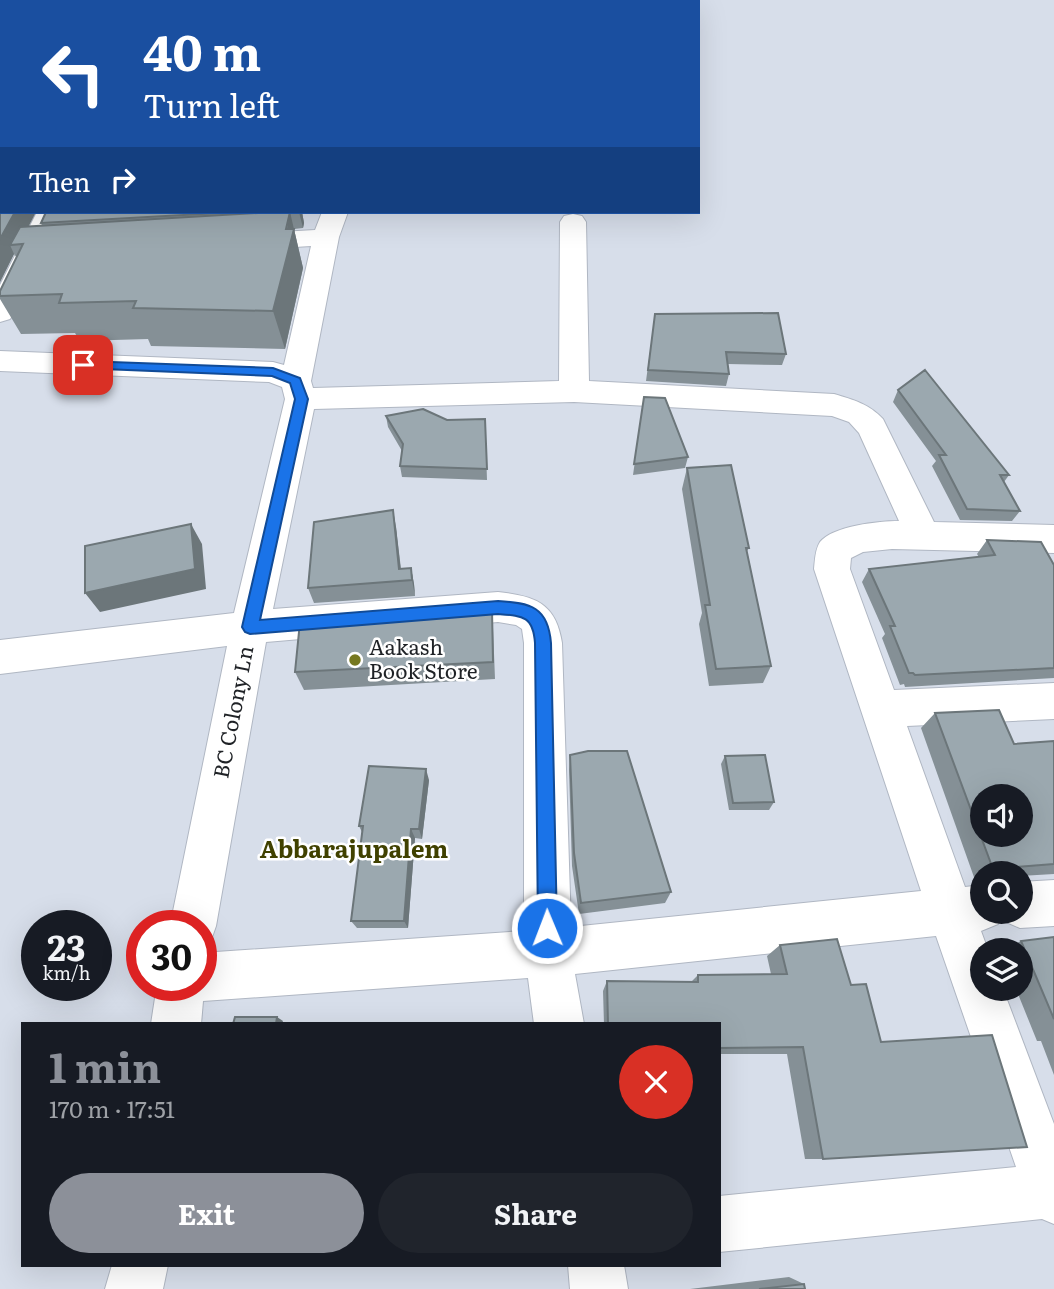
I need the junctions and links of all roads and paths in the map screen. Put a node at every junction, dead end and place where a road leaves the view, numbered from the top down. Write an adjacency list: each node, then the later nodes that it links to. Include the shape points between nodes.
1 (50, 214): 5 (street, via 43,254)
2 (573, 222): 8 (street)
3 (331, 225): 4 (street); 7 (street, BC Colony Ln)
4 (219, 244)
5 (0, 313)
6 (0, 361): 7 (street, via 273,372)
7 (299, 390): 8 (street); 11 (street, BC Colony Ln)
8 (574, 391): 9 (street, via 834,405 860,414 872,427)
9 (923, 536): 10 (street); 14 (street, via 857,540 834,550 832,569)
10 (1054, 539)
11 (250, 627): 12 (street); 18 (street, BC Colony Ln); 19 (street, via 498,607 534,615 542,626 543,643)
12 (0, 657)
13 (1054, 701): 14 (street)
14 (882, 709): 17 (street)
15 (1054, 903): 16 (street)
16 (1033, 904)
17 (966, 909): 19 (street); 24 (street)
18 (196, 910)
19 (548, 953): 20 (street); 23 (street)
20 (217, 977)
21 (179, 1001): 22 (street)
22 (176, 1022)
23 (559, 1022)
24 (1053, 1193): 25 (street)
25 (721, 1224)
26 (140, 1267): 28 (street)
27 (596, 1267): 29 (street)
28 (134, 1289)
29 (599, 1289)

